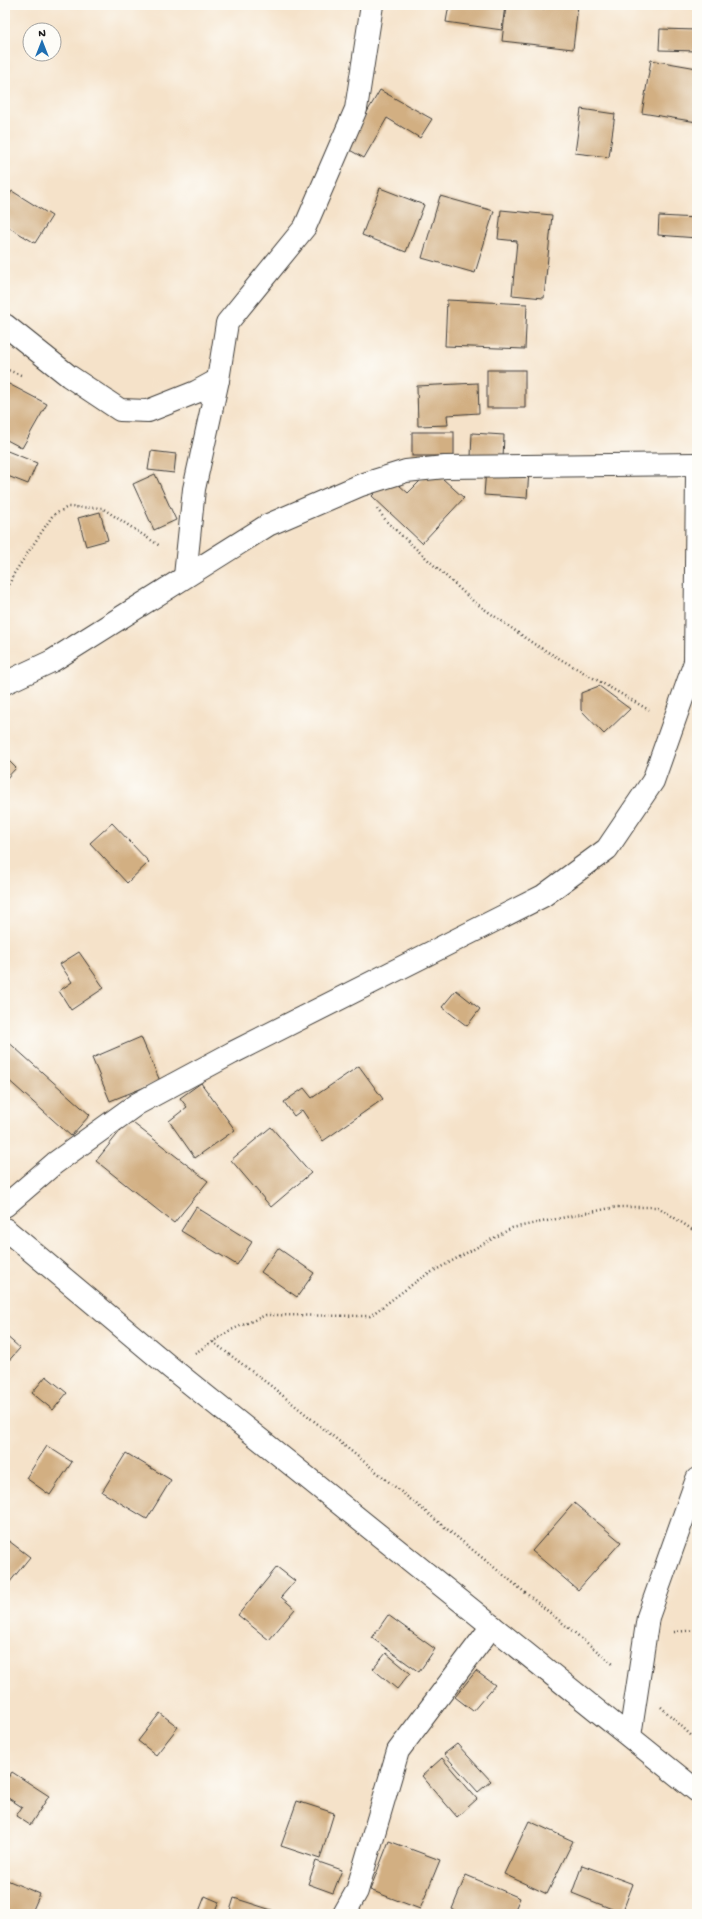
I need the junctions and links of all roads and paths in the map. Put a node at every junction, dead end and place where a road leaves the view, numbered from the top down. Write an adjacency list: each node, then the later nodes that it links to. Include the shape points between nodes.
1 (372, 5): 3 (street, via 356,109 305,227 227,323)
2 (5, 325): 3 (street, via 69,376 120,410 148,411 196,392)
3 (218, 380): 7 (street, via 194,489)
4 (697, 464): 6 (street, via 445,467 406,471)
5 (697, 473): 10 (street, via 695,662)
6 (360, 485): 7 (street, via 268,525); 10 (path, via 388,523 473,601 534,644)
7 (185, 569): 8 (path, via 102,508 68,507 53,515 13,575); 9 (street, via 52,661)
8 (5, 596)
9 (5, 683)
10 (672, 724): 11 (street, via 653,781 607,849 543,896 239,1049 137,1104 55,1163)
11 (5, 1206)
12 (5, 1229): 15 (street)
13 (697, 1231): 14 (path, via 658,1207 616,1207 512,1228 421,1278 370,1316 266,1315 231,1330)
14 (213, 1342): 15 (path); 18 (path, via 271,1386)
15 (171, 1368): 17 (street)
16 (697, 1479): 18 (street, via 648,1617)
17 (492, 1626): 19 (street); 22 (street, via 398,1751 356,1891)
18 (638, 1684): 19 (street); 20 (path)
19 (630, 1736): 21 (street)
20 (697, 1741)
21 (697, 1791)
22 (344, 1914)

